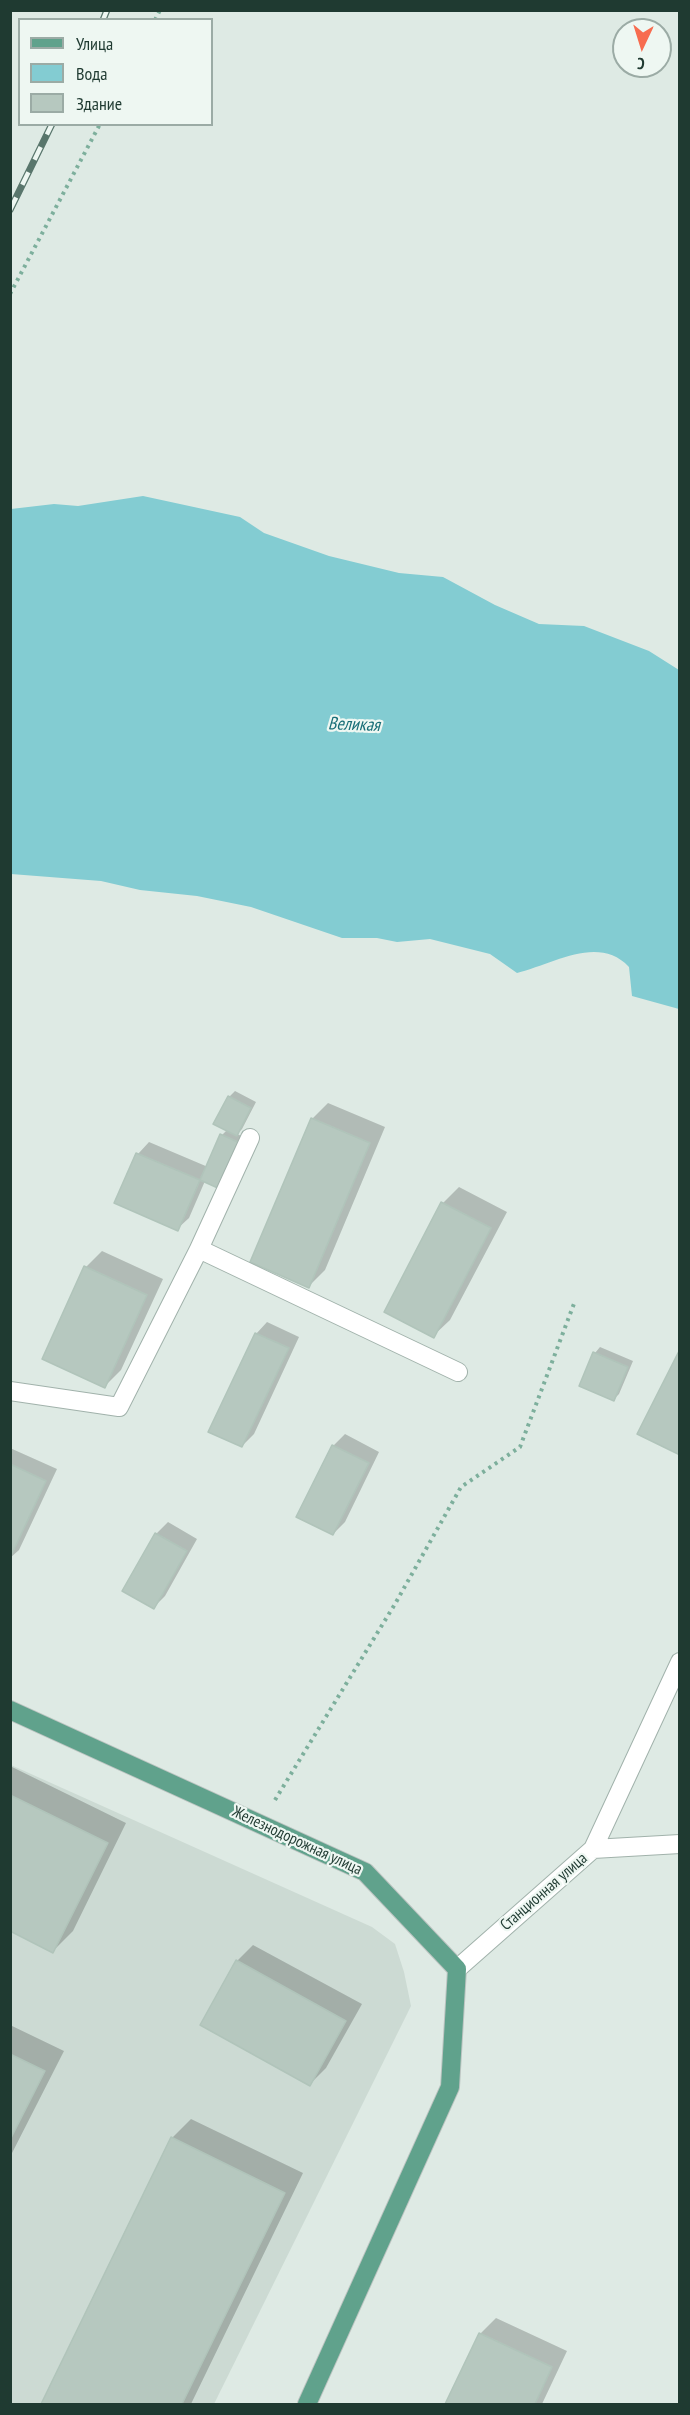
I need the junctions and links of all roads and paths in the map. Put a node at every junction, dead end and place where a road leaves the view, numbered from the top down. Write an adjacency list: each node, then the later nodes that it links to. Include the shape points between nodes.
1 (99, 126): 2 (path)
2 (10, 294)
3 (250, 1138): 4 (lane)
4 (199, 1249): 6 (lane); 7 (lane, via 119,1407)
5 (575, 1301): 10 (path, via 520,1448 461,1487)
6 (458, 1372)
7 (10, 1390)
8 (680, 1662): 12 (lane)
9 (10, 1710): 10 (main road, Железнодорожная улица)
10 (261, 1824): 13 (main road, Железнодорожная улица, via 365,1872)
11 (680, 1844): 12 (lane, Станционная улица)
12 (593, 1849): 13 (lane, Станционная улица)
13 (457, 1969): 14 (main road, via 450,2087)
14 (307, 2404)

